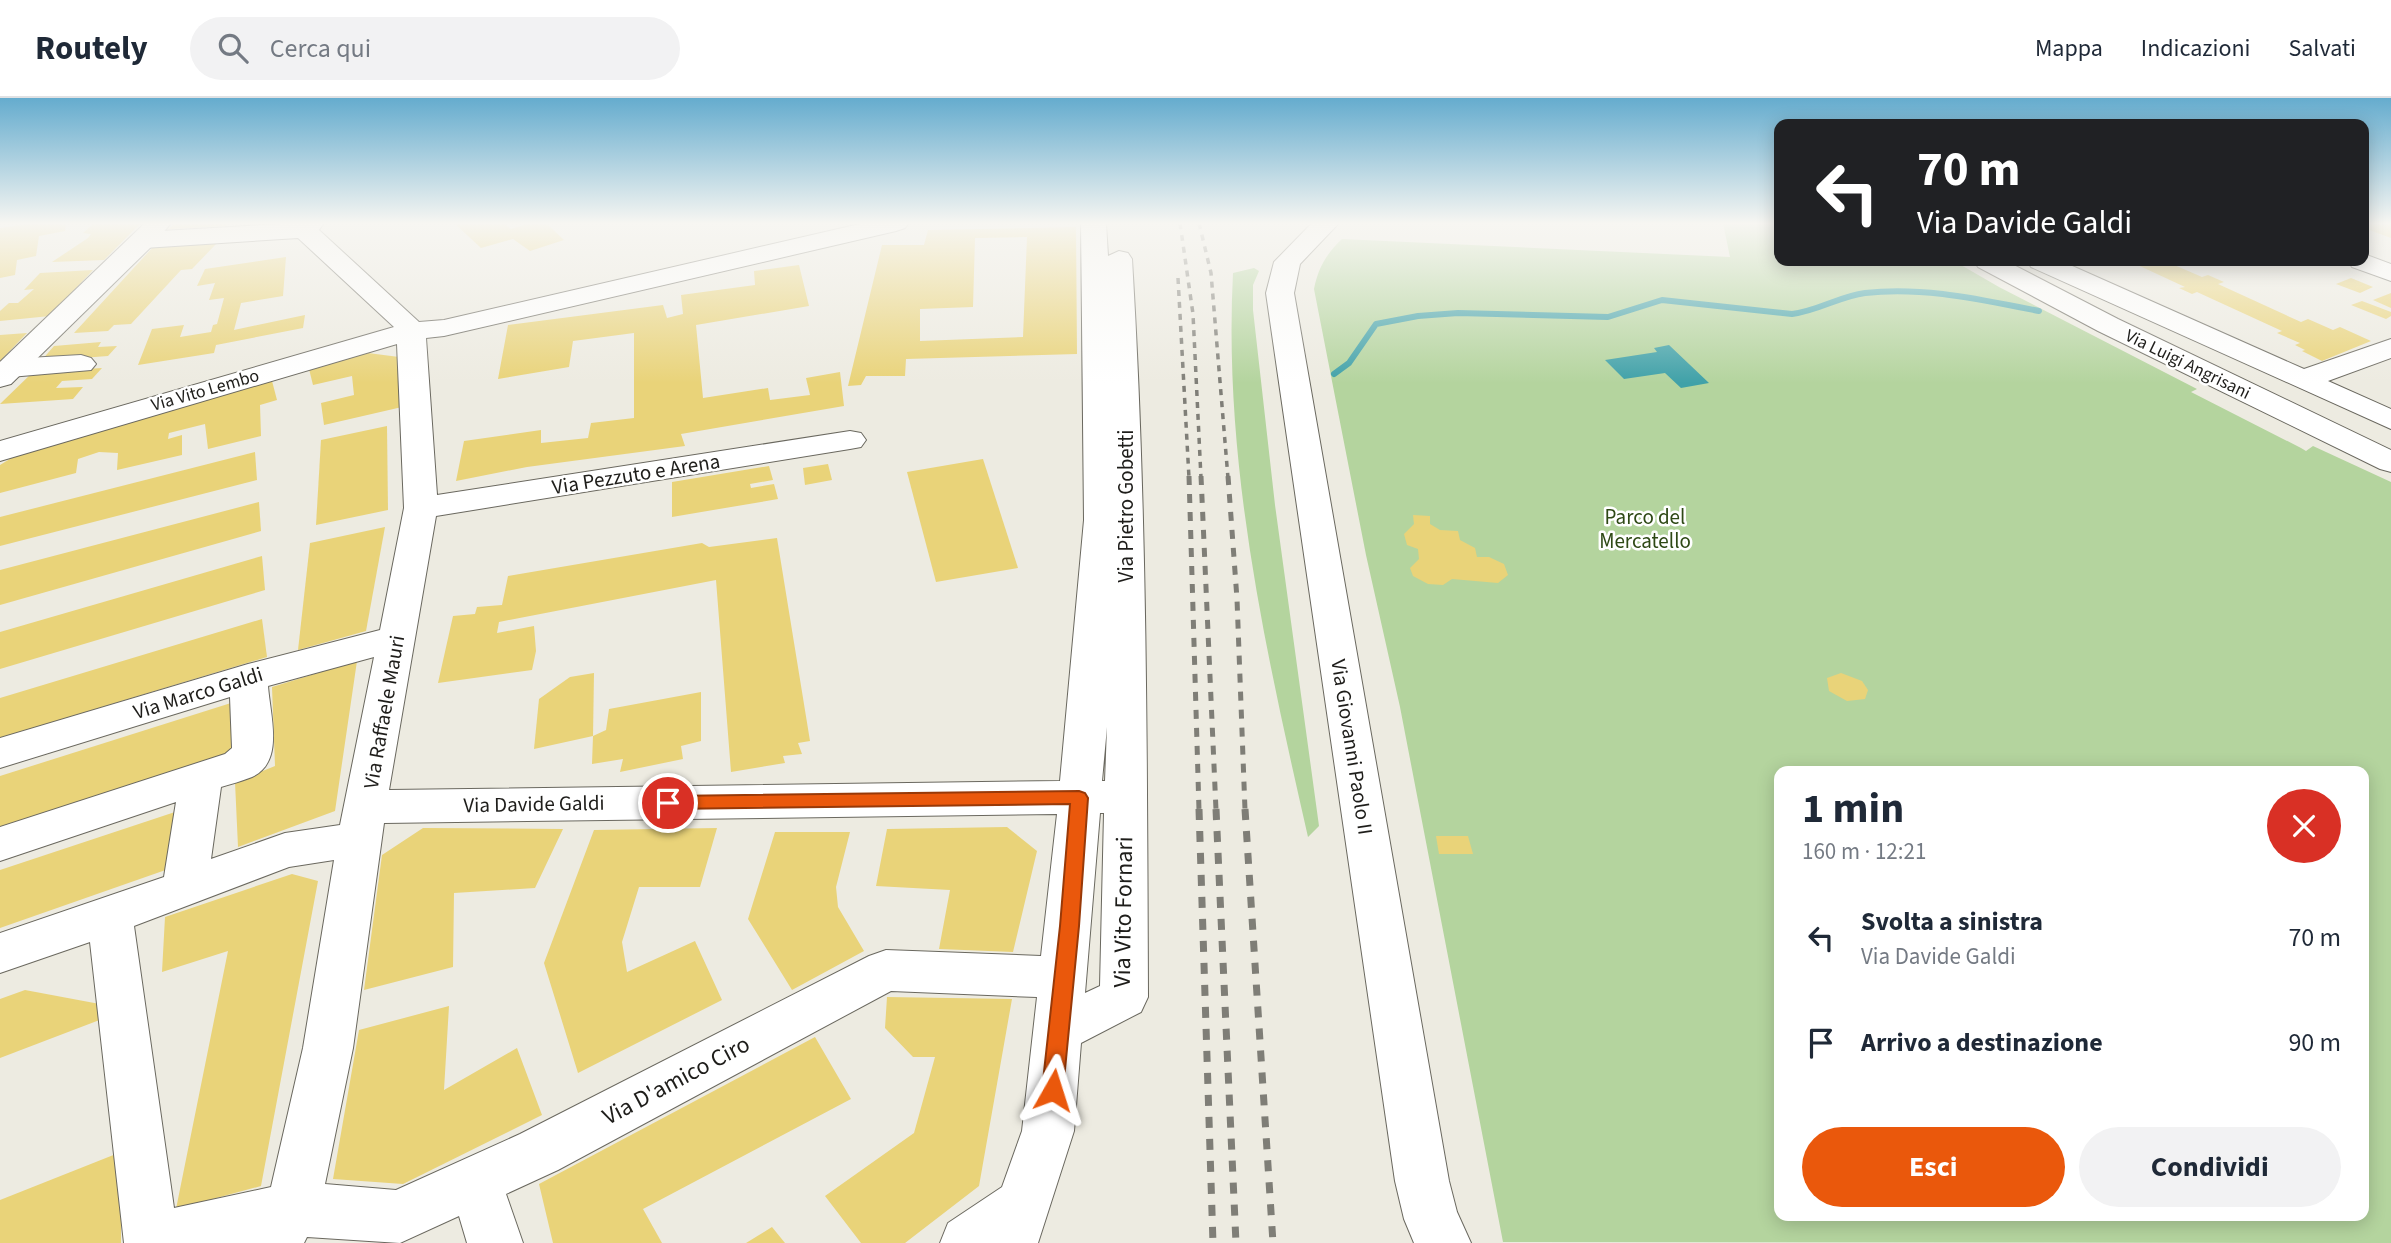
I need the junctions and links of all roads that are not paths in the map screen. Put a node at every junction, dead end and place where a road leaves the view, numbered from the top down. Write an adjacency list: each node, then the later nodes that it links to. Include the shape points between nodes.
1 (104, 276): 12 (street)
2 (357, 276): 9 (street)
3 (594, 276): 9 (street, via 436,313)
4 (666, 276): 9 (street, via 457,325)
5 (1100, 276): 21 (street, Via Pietro Gobetti, via 1110,352 1101,520)
6 (1284, 276): 39 (street, Via Giovanni Paolo II, via 1280,293 1422,1181 1431,1219)
7 (2016, 276): 19 (street, Via Luigi Angrisani)
8 (2074, 276): 13 (street, Via Luigi Angrisani)
9 (409, 328): 18 (street, Via Vito Lembo); 20 (street, Via Raffaele Mauri)
10 (2391, 348): 13 (street)
11 (81, 364): 12 (street)
12 (5, 373)
13 (2302, 380): 15 (street, Via Luigi Angrisani)
14 (2391, 389): 15 (street)
15 (2355, 403): 16 (street, Via Luigi Angrisani)
16 (2391, 419)
17 (850, 440): 20 (street, Via Pezzuto e Arena)
18 (0, 451)
19 (2391, 462)
20 (421, 508): 22 (street, Via Raffaele Mauri)
21 (1112, 566): 26 (street, Via Pietro Gobetti); 26 (street, Via Pietro Gobetti, via 1090,690)
22 (397, 638): 23 (street, Via Marco Galdi); 27 (street, Via Raffaele Mauri)
23 (248, 678): 24 (street, Via Marco Galdi); 25 (street, via 253,754 240,765)
24 (0, 753)
25 (201, 777): 28 (street); 29 (street)
26 (1102, 797): 27 (street, Via Davide Galdi); 32 (street); 33 (street, Via Vito Fornari, via 1124,997)
27 (363, 823): 29 (street, Via Davide Galdi); 36 (street, Via Raffaele Mauri, via 328,1048)
28 (0, 844)
29 (185, 888): 30 (street, Via Davide Galdi)
30 (110, 916): 31 (street, Via Davide Galdi); 36 (street, Via D'amico Ciro, via 151,1241)
31 (0, 953)
32 (1063, 978): 33 (street); 34 (street, Via D'amico Ciro, via 886,970)
33 (1058, 1031): 35 (street, via 1048,1131)
34 (475, 1181): 36 (street, Via D'amico Ciro, via 397,1217); 37 (street)
35 (1017, 1224): 38 (street)
36 (284, 1226)
37 (495, 1243)
38 (968, 1243)
39 (1443, 1243)

